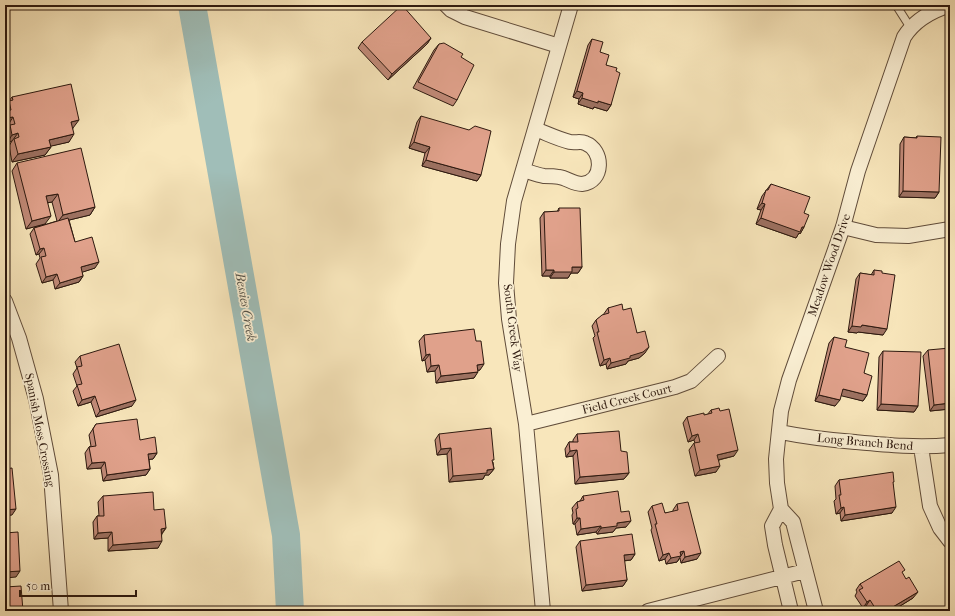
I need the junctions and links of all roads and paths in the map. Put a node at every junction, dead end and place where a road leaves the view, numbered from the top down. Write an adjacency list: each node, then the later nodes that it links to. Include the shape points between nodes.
1 (446, 5): 6 (street, via 450,10 465,17)
2 (571, 5): 6 (street, South Creek Way)
3 (896, 5): 5 (lane)
4 (946, 6): 5 (street)
5 (910, 27): 9 (street, Meadow Wood Drive, via 904,37 858,172)
6 (559, 46): 7 (street, South Creek Way)
7 (535, 129): 8 (street, South Creek Way); 8 (street, via 570,142 585,143 593,148 598,156 599,171 588,182 580,184 560,177)
8 (523, 170): 13 (street, South Creek Way, via 514,201 506,282 509,319)
9 (842, 227): 10 (street, via 876,235 908,236); 14 (street, Meadow Wood Drive, via 789,380 781,412)
10 (950, 229)
11 (5, 301): 21 (street, Spanish Moss Crossing, via 19,338 36,399 51,475)
12 (718, 356): 13 (street, Field Creek Court, via 692,381)
13 (526, 424): 22 (street, South Creek Way)
14 (780, 432): 16 (street, Long Branch Bend, via 818,439); 17 (street, Meadow Wood Drive, via 776,459)
15 (950, 445): 16 (street, Long Branch Bend)
16 (921, 447): 18 (street, via 930,506 940,528)
17 (781, 509): 19 (street, via 793,522); 20 (street, via 772,526)
18 (950, 541)
19 (805, 571): 20 (street); 25 (street)
20 (782, 577): 23 (street); 24 (street)
21 (61, 611)
22 (543, 611)
23 (648, 611)
24 (791, 611)
25 (816, 611)

